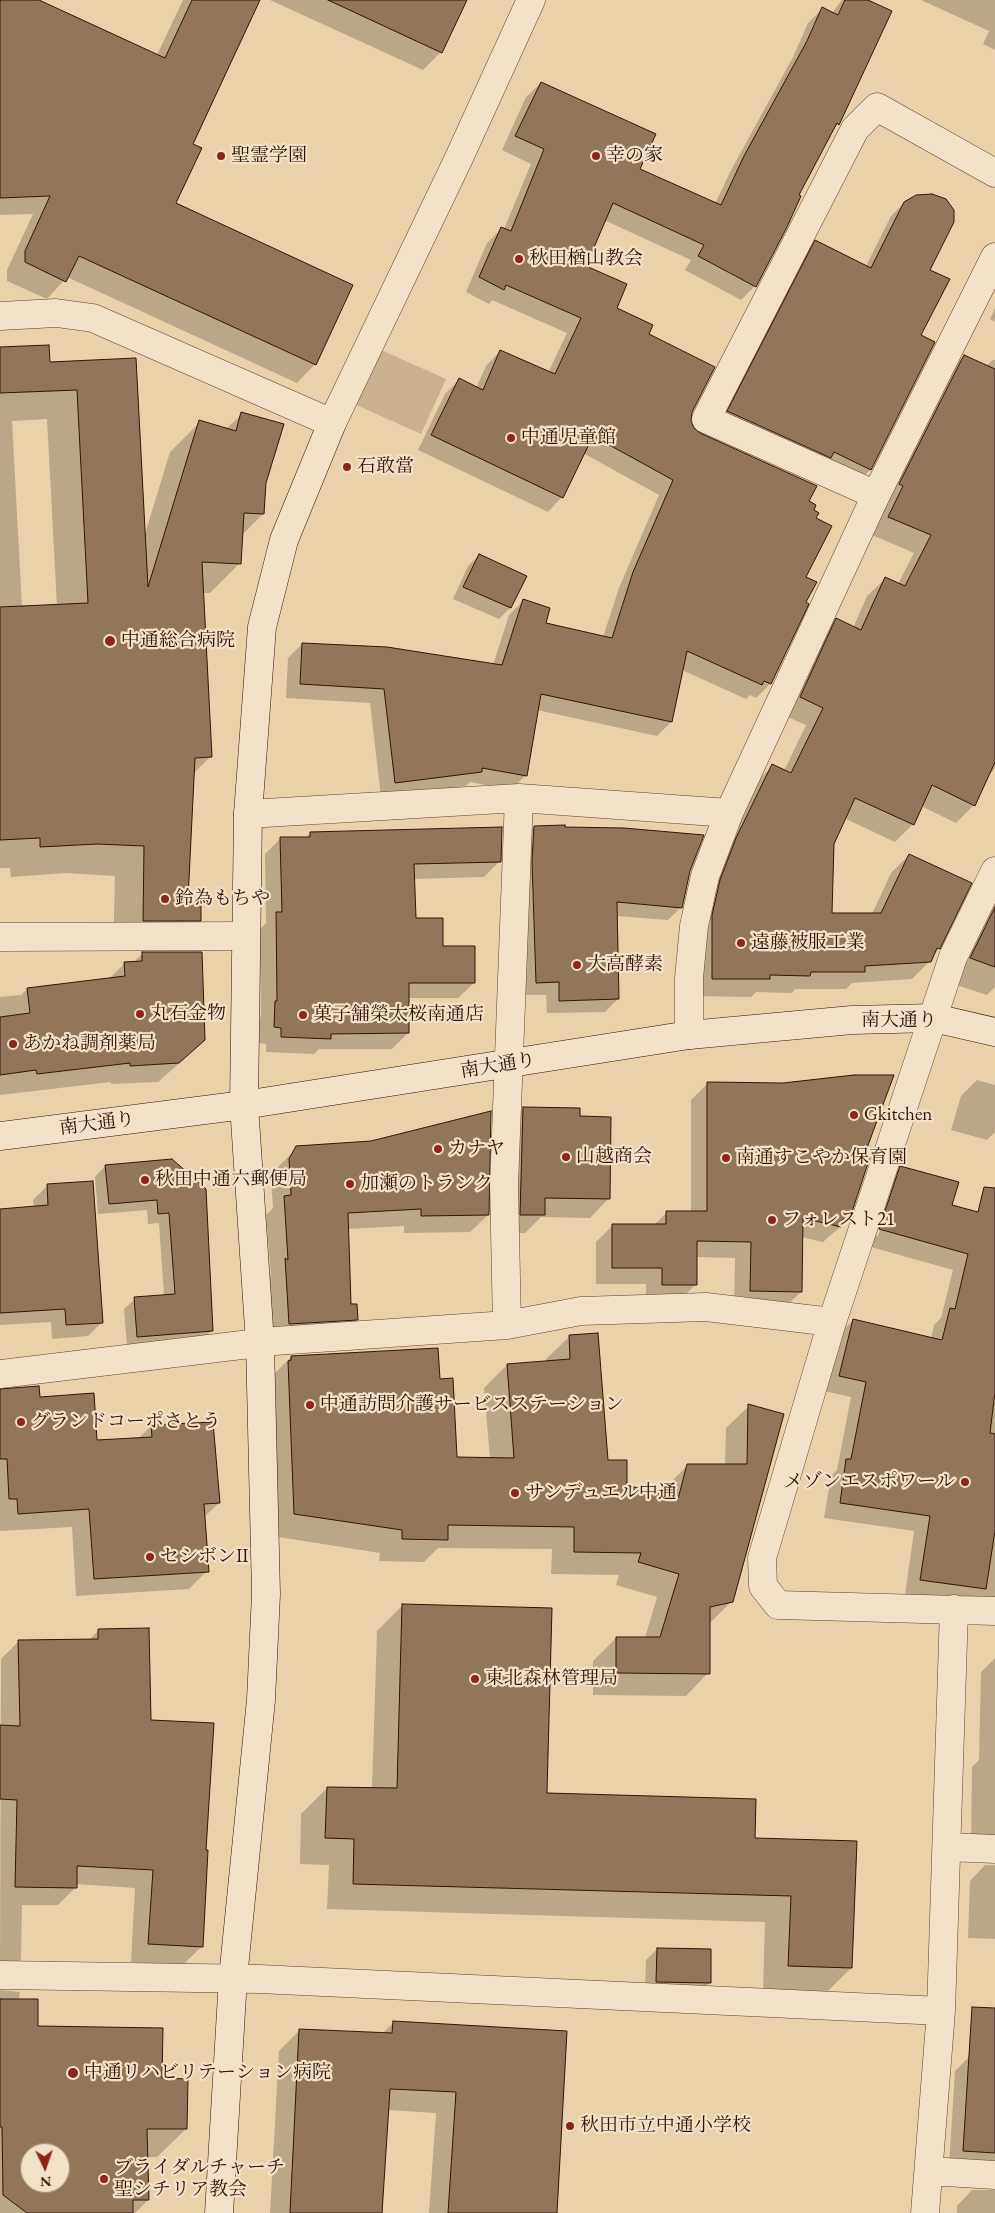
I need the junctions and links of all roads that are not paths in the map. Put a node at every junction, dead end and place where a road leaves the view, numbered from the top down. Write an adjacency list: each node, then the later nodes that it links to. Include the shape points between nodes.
1 (531, 0): 5 (street)
2 (995, 173): 6 (street, via 877,107 855,129 706,419)
3 (995, 257): 6 (street)
4 (0, 316): 5 (street, via 56,313 94,318)
5 (332, 423): 9 (street, via 284,540 262,627)
6 (876, 496): 8 (street)
7 (519, 798): 8 (street); 9 (street); 16 (street)
8 (728, 813): 15 (street, via 705,876 694,926)
9 (248, 814): 12 (street)
10 (995, 871): 13 (street, via 953,957)
11 (0, 936): 12 (street)
12 (245, 936): 17 (street)
13 (934, 1018): 14 (street, 南大通り); 15 (street, 南大通り, via 852,1020); 19 (street)
14 (995, 1032)
15 (689, 1035): 16 (street, 南大通り)
16 (508, 1065): 17 (street, 南大通り); 20 (street, via 504,1185)
17 (244, 1105): 18 (street, 南大通り); 21 (street)
18 (0, 1136)
19 (832, 1322): 20 (street, via 706,1307 581,1311); 23 (street, via 762,1558 763,1586 778,1606)
20 (507, 1325): 21 (street)
21 (260, 1343): 22 (street); 28 (street, via 266,1604 261,1700)
22 (0, 1374)
23 (954, 1609): 24 (street); 25 (street)
24 (995, 1611)
25 (948, 1847): 26 (street); 29 (street)
26 (995, 1849)
27 (0, 1975): 28 (street)
28 (233, 1978): 29 (street); 32 (street)
29 (941, 2011): 30 (street)
30 (929, 2171): 31 (street); 33 (street)
31 (995, 2175)
32 (220, 2213)
33 (925, 2213)

